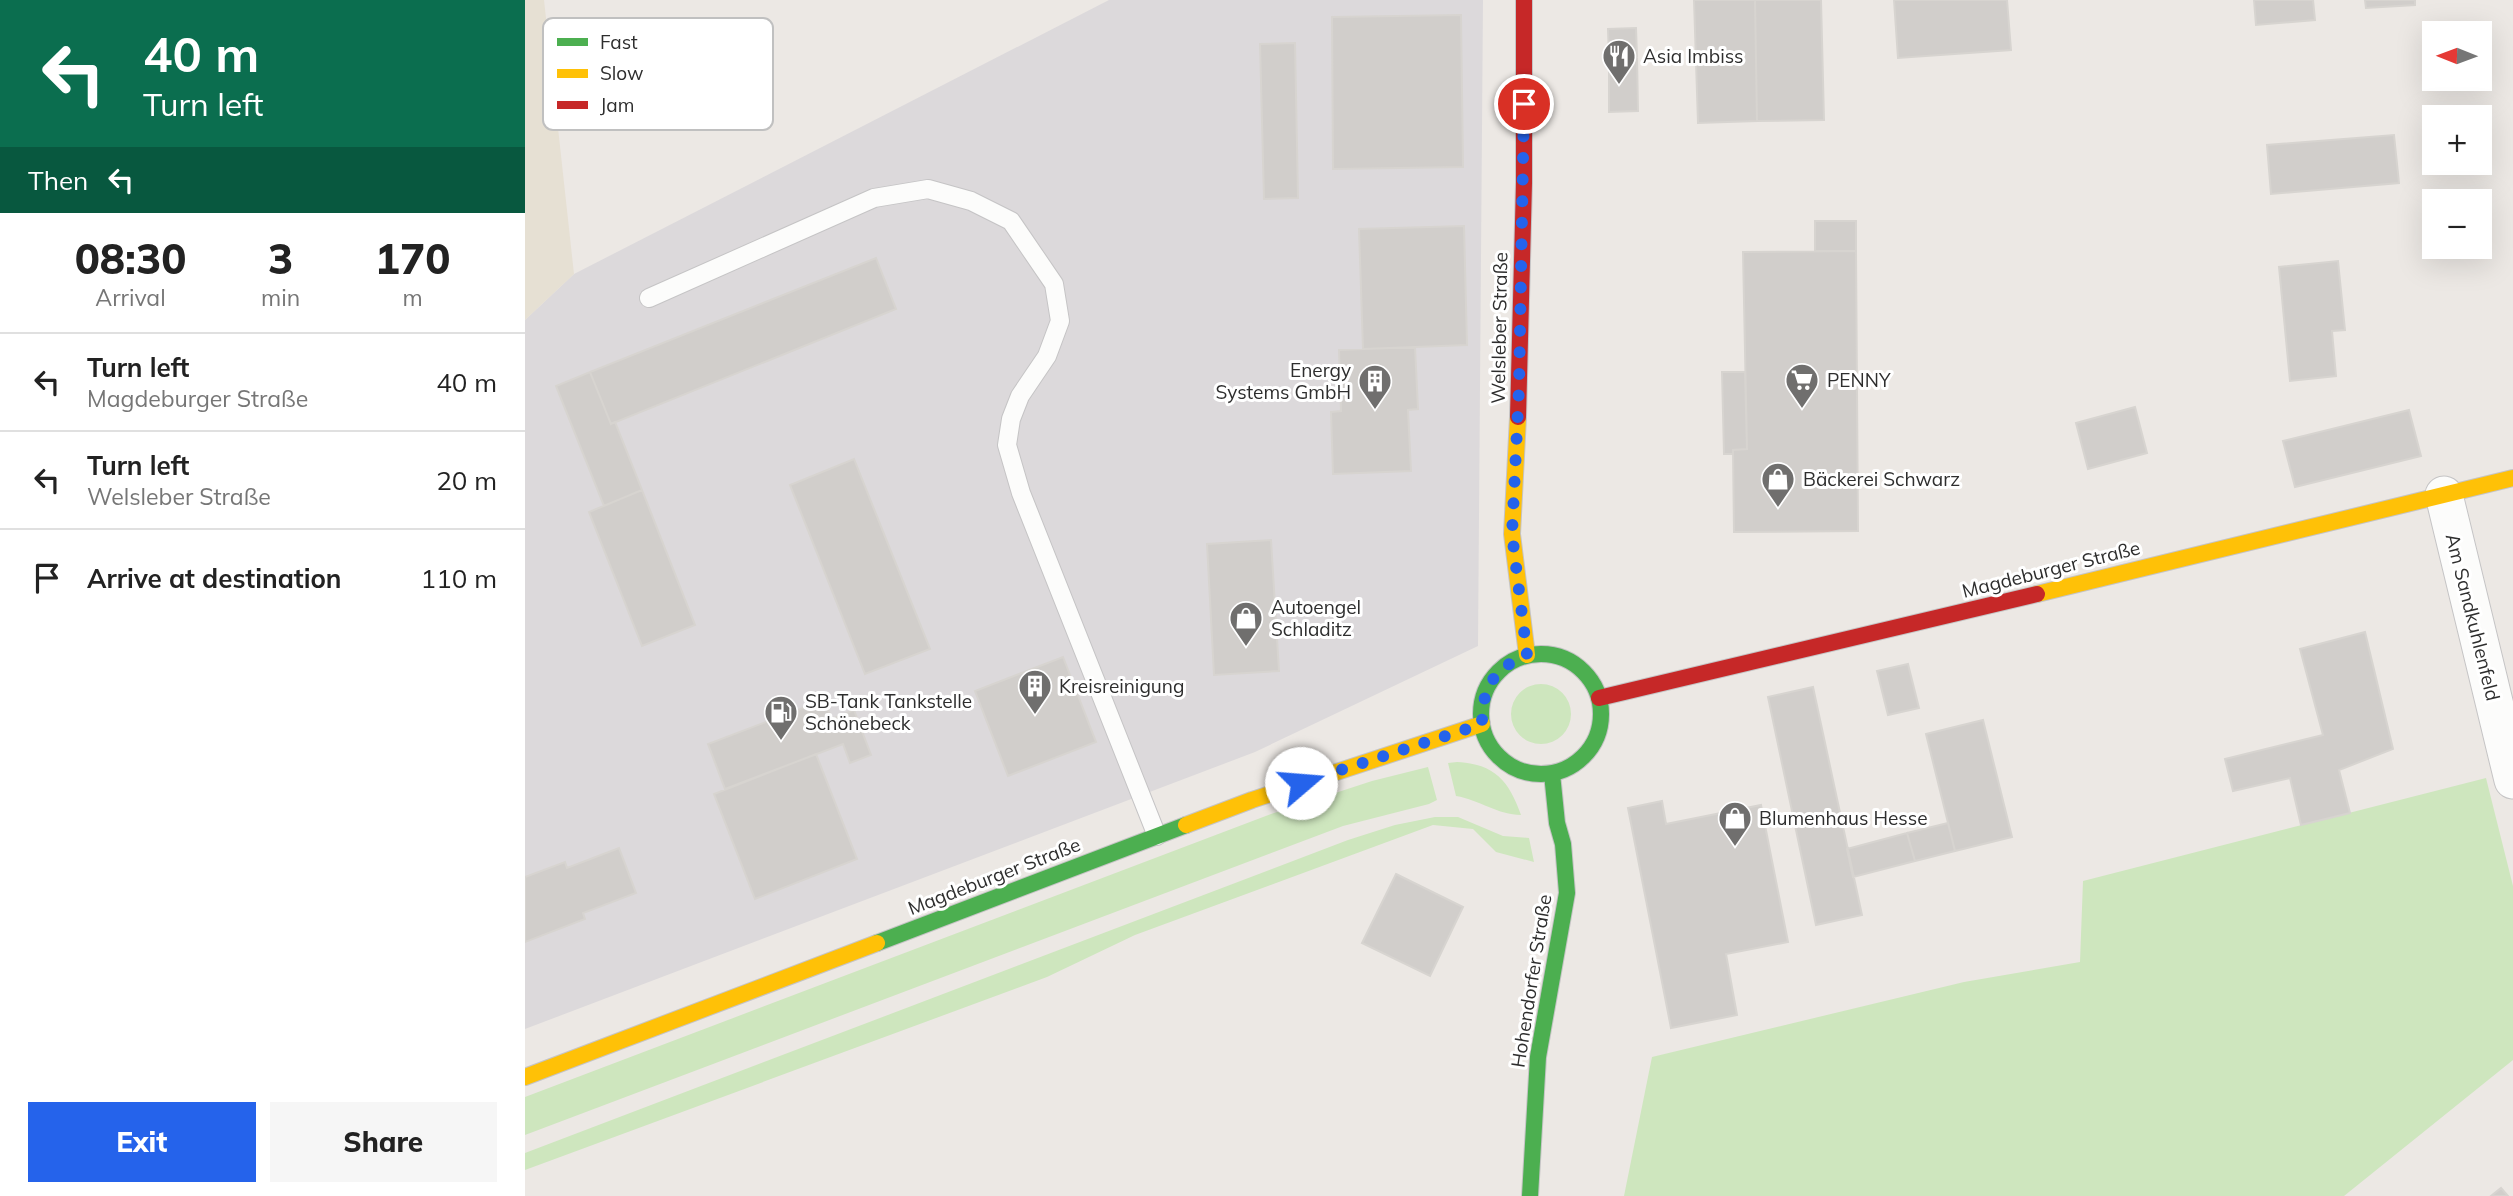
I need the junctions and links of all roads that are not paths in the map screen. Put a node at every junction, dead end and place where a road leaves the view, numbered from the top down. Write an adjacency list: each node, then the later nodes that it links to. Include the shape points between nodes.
1 (1524, 0): 5 (main road, Welsleber Straße, via 1524,183 1512,534)
2 (649, 298): 10 (lane, via 874,198 928,189 971,201 1011,220 1054,284 1060,321 1047,356 1020,396 1007,445 1021,493)
3 (2513, 478): 4 (main road, Magdeburger Straße)
4 (2444, 495): 6 (main road, Magdeburger Straße); 9 (street, Am Sandkuhlenfeld)
5 (1527, 655): 6 (main road, via 1554,656 1577,666); 7 (main road, via 1500,670 1490,684 1482,704)
6 (1599, 698): 8 (main road, via 1601,720 1589,752 1575,765)
7 (1482, 724): 8 (main road, via 1493,751 1511,767 1536,775); 10 (main road, Magdeburger Straße)
8 (1552, 774): 12 (main road, Hohendorfer Straße, via 1567,893 1538,1057)
9 (2513, 780)
10 (1157, 836): 11 (main road, Magdeburger Straße)
11 (525, 1077)
12 (1530, 1196)

